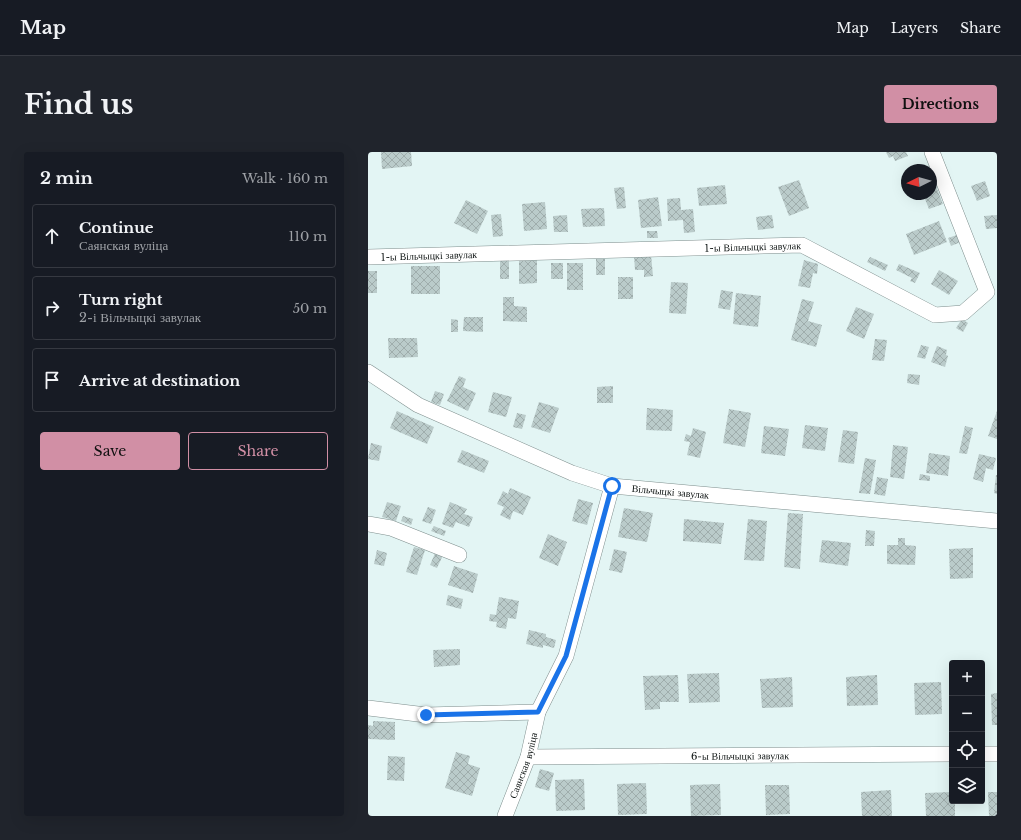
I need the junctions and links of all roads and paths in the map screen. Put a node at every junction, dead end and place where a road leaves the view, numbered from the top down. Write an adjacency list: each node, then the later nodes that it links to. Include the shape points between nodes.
1 (932, 152): 2 (street, 1-ы Вільчыцкі завулак, via 987,292 963,313 935,314 802,245)
2 (368, 257)
3 (368, 372): 4 (street, Вільчыцкі завулак, via 418,405 572,473)
4 (612, 486): 5 (street, Вільчыцкі завулак); 9 (street, Саянская вуліца, via 566,656)
5 (997, 521)
6 (368, 524): 7 (street, via 391,528)
7 (459, 555)
8 (368, 708): 9 (street, via 426,715)
9 (538, 712): 13 (street, Саянская вуліца)
10 (949, 754): 13 (street, 6-ы Вільчыцкі завулак)
11 (985, 754): 12 (street)
12 (997, 754)
13 (528, 757): 14 (street, Саянская вуліца)
14 (505, 816)

